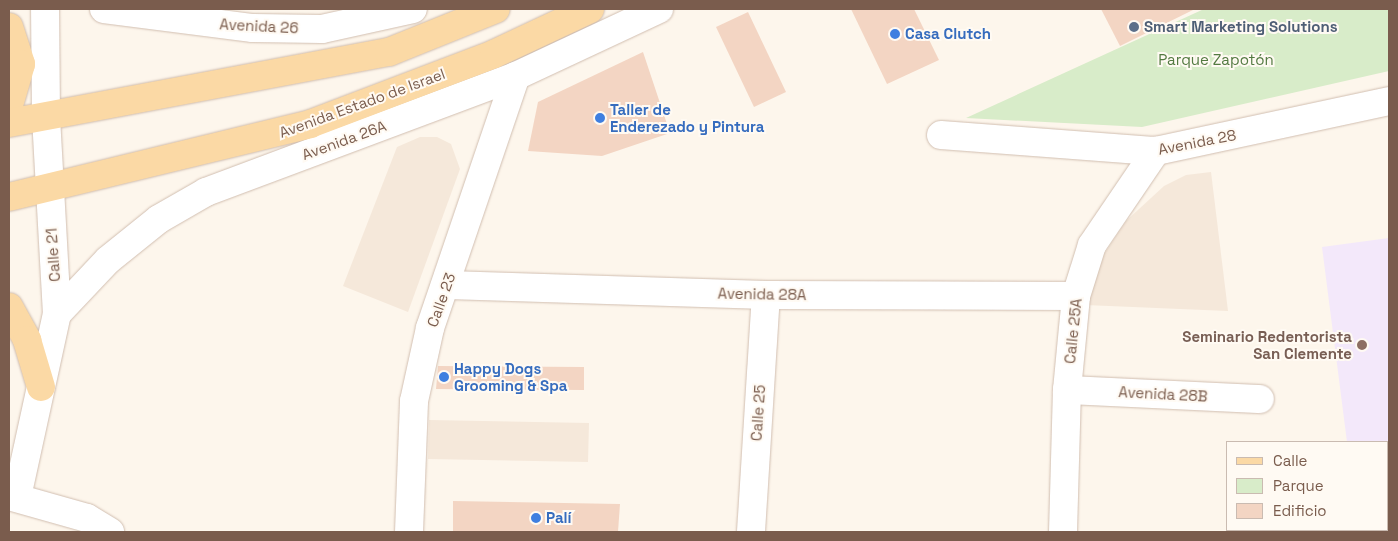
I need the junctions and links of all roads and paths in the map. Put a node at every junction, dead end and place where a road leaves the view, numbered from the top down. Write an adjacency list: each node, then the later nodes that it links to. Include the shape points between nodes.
1 (45, 9): 11 (street, Calle 21)
2 (104, 9): 3 (street, Avenida 26, via 253,28 322,29)
3 (413, 9)
4 (496, 9): 11 (main road, via 389,52)
5 (590, 9): 15 (main road, Avenida Estado de Israel, via 494,54 310,124)
6 (659, 9): 8 (street, Avenida 26A)
7 (9, 27): 10 (main road, via 21,64)
8 (516, 76): 17 (street, Calle 23); 21 (street, Avenida 26A, via 206,192 159,218 108,260)
9 (1389, 101): 14 (street, Avenida 28)
10 (9, 105)
11 (46, 117): 12 (main road); 15 (street, Calle 21)
12 (9, 123)
13 (942, 135): 14 (street, Avenida 28)
14 (1156, 151): 19 (street, Calle 25A, via 1092,245)
15 (49, 187): 16 (main road, Avenida Estado de Israel); 21 (street, Calle 21)
16 (9, 197)
17 (448, 285): 18 (street, Avenida 28A); 26 (street, Calle 23, via 430,328 414,401)
18 (766, 295): 19 (street, Avenida 28A); 28 (street, Calle 25)
19 (1076, 296): 23 (street, Calle 25A)
20 (9, 307): 22 (main road, via 27,340)
21 (57, 314): 22 (street, Calle 21)
22 (41, 387): 25 (street, Calle 21)
23 (1067, 390): 24 (street, Avenida 28B); 29 (street, Calle 25A)
24 (1260, 399)
25 (13, 496): 27 (street, via 87,518)
26 (405, 530)
27 (110, 532)
28 (751, 532)
29 (1063, 532)

